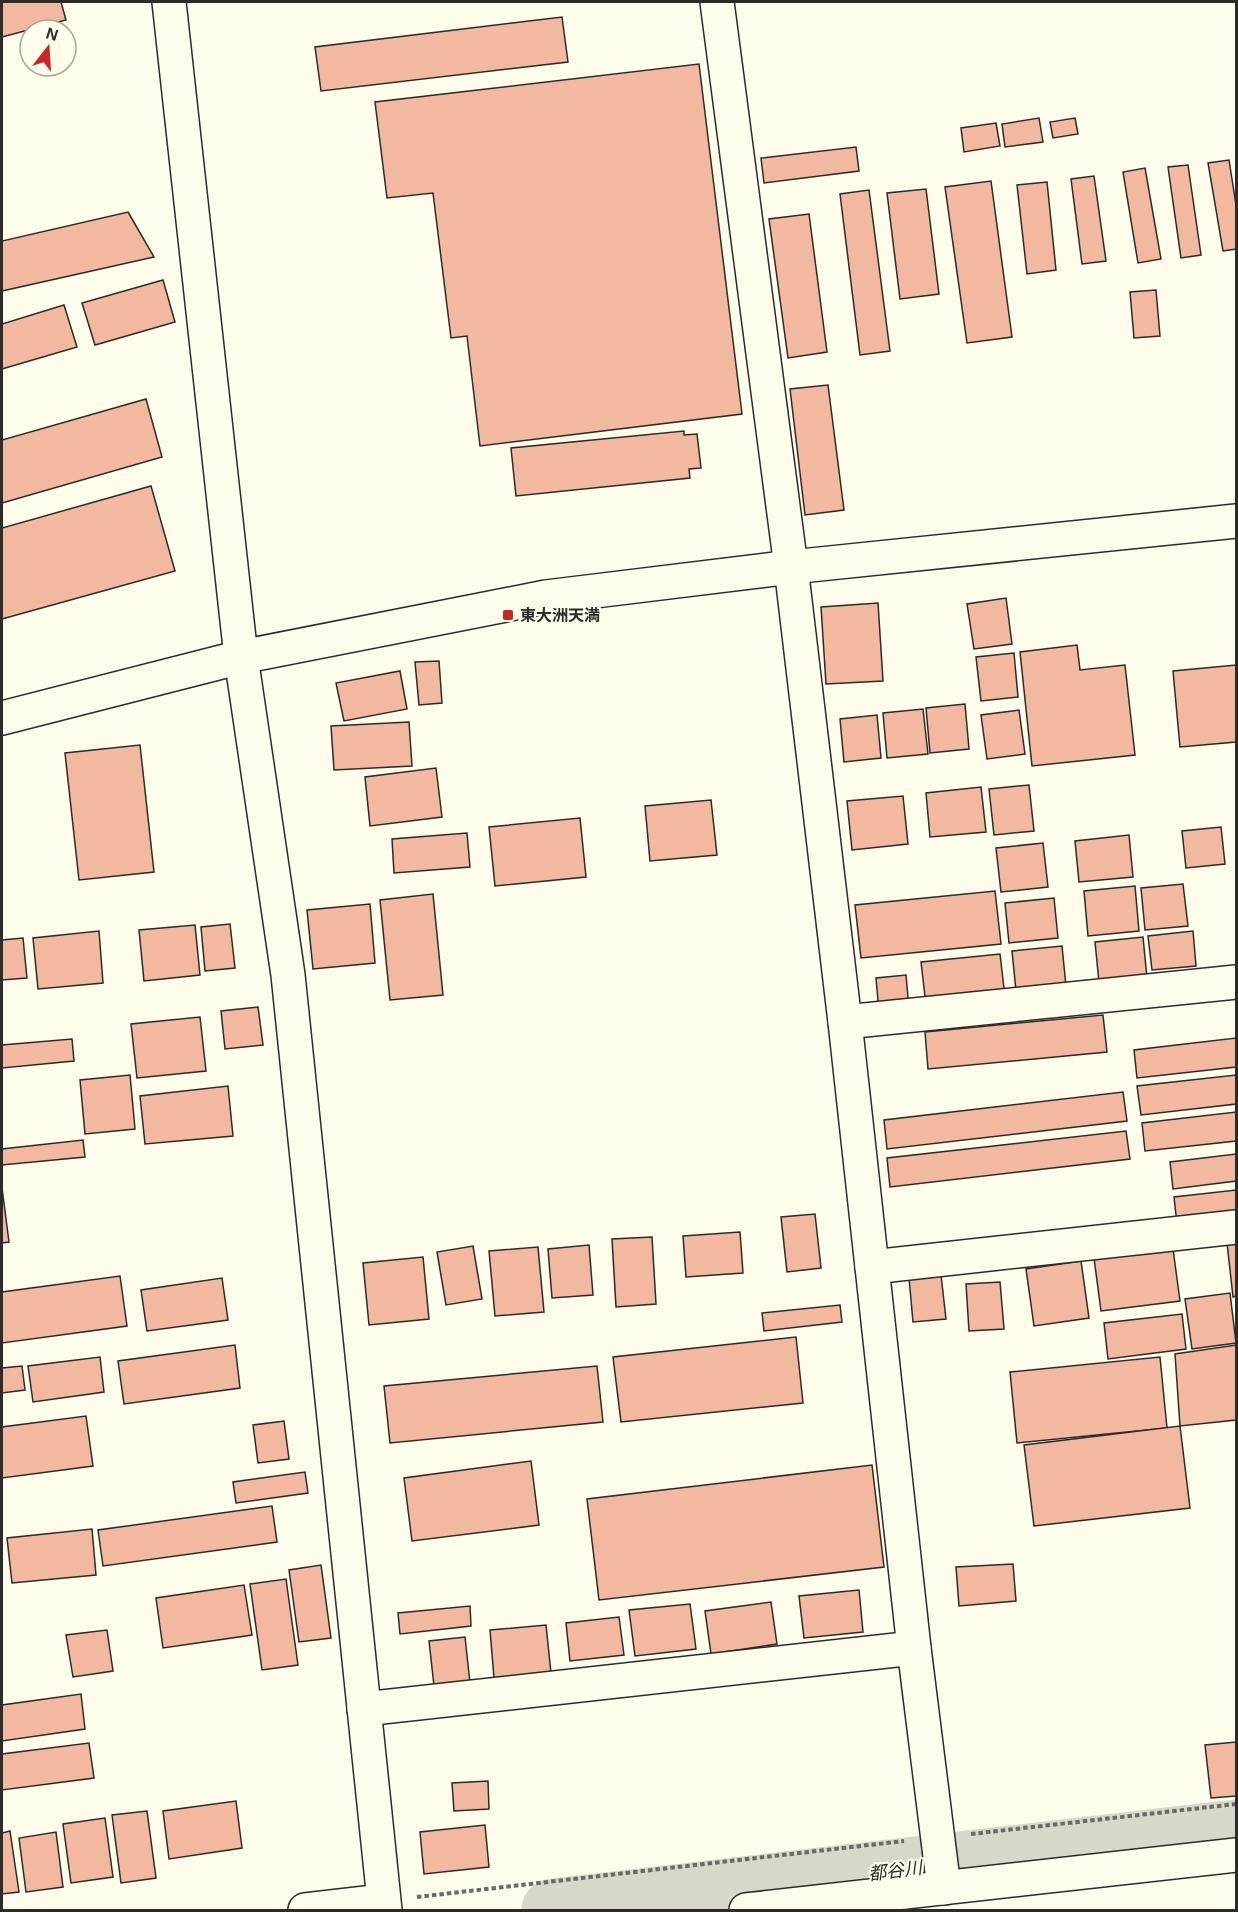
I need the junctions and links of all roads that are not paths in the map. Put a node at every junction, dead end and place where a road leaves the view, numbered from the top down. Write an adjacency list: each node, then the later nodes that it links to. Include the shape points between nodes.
1 (169, 2): 5 (street)
2 (717, 2): 4 (street)
3 (1236, 520): 4 (street)
4 (791, 567): 5 (street, via 546,597); 8 (street)
5 (240, 657): 6 (street); 12 (street, via 288,975)
6 (2, 718)
7 (1236, 982): 8 (street)
8 (845, 1022): 10 (street)
9 (1236, 1227): 10 (street)
10 (872, 1267): 11 (street)
11 (915, 1648): 12 (street); 14 (street)
12 (364, 1709): 15 (street)
13 (1236, 1855): 14 (street)
14 (941, 1863): 17 (street)
15 (384, 1906): 16 (street)
16 (305, 1911)
17 (746, 1911)

